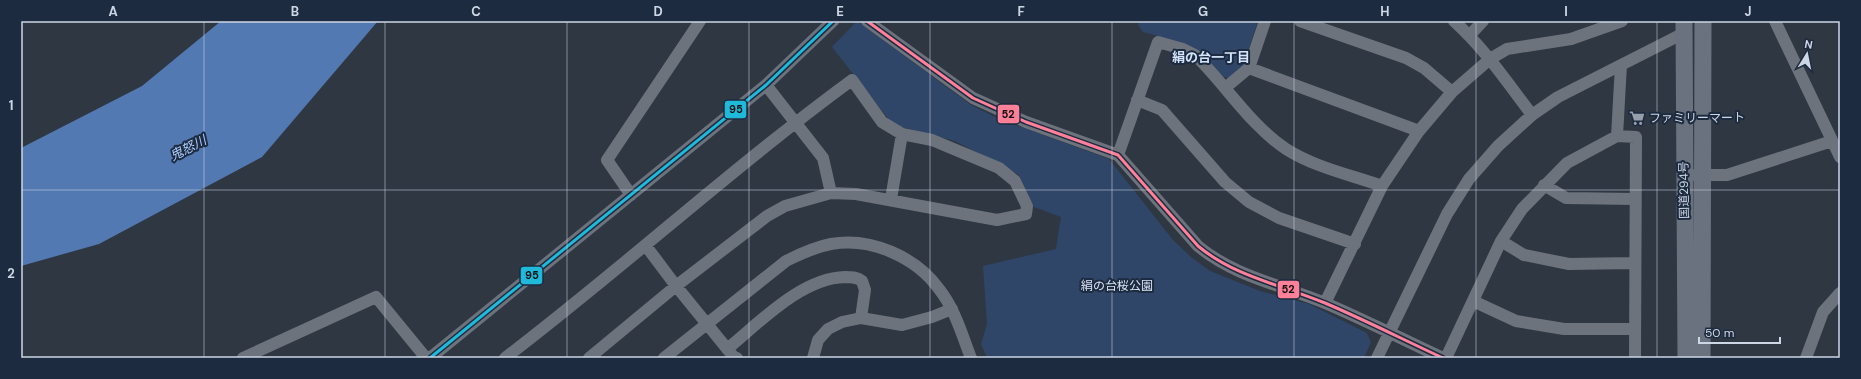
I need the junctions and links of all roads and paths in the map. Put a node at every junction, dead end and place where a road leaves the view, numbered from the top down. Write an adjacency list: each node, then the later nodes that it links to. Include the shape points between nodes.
1 (700, 21): 33 (street, via 607,160)
2 (833, 21): 16 (street)
3 (867, 21): 26 (street, via 973,98 1026,122)
4 (1265, 21): 15 (street)
5 (1300, 21): 18 (street, via 1406,58 1424,68)
6 (1454, 21): 12 (street)
7 (1483, 21): 12 (street)
8 (1622, 21): 13 (street, via 1571,39 1507,49)
9 (1703, 21): 28 (highway, 国道294号)
10 (1775, 21): 25 (street)
11 (1684, 27): 14 (street); 29 (highway, 国道294号)
12 (1470, 35): 13 (street)
13 (1490, 59): 18 (street); 20 (street)
14 (1621, 65): 20 (street, via 1558,97); 24 (street)
15 (1248, 68): 17 (street); 22 (street)
16 (766, 85): 21 (street); 33 (street)
17 (1225, 88): 19 (street, via 1195,55 1158,42); 31 (street, via 1266,133 1287,149 1312,162)
18 (1452, 92): 22 (street)
19 (1137, 100): 26 (street); 37 (street, via 1162,110 1225,182 1249,202 1279,218)
20 (1532, 115): 48 (street, via 1498,146 1469,179 1447,214)
21 (796, 121): 23 (street, via 852,80 882,122); 32 (street, via 823,158); 38 (street)
22 (1419, 131): 31 (street)
23 (902, 134): 34 (street); 34 (street, via 932,140 999,168 1015,181 1027,206 1026,214 997,220)
24 (1617, 136): 30 (street, via 1567,163); 35 (street, via 1636,137)
25 (1832, 141): 27 (street); 28 (street, via 1726,175)
26 (1118, 155): 43 (street, via 1198,246 1214,259 1234,270)
27 (1840, 157)
28 (1702, 175): 29 (street); 63 (highway, 国道294号)
29 (1684, 176): 62 (highway, 国道294号)
30 (1544, 185): 35 (street, via 1566,198); 36 (street, via 1522,209)
31 (1382, 186): 37 (street)
32 (831, 193): 34 (street); 40 (street, via 786,206 766,216)
33 (631, 195): 53 (street)
34 (891, 199)
35 (1636, 199): 39 (street)
36 (1501, 240): 39 (street, via 1524,255 1569,264); 42 (street)
37 (1355, 244): 43 (street)
38 (646, 246): 40 (street); 50 (street)
39 (1634, 263): 47 (street)
40 (676, 286): 46 (street); 54 (street)
41 (1840, 293): 64 (street, via 1823,312)
42 (1473, 301): 47 (street, via 1516,321 1564,329); 60 (street)
43 (1325, 303): 48 (street)
44 (952, 309): 45 (street, via 902,325); 46 (street, via 924,272 905,258 883,248 859,243 832,244 807,250 786,261); 58 (street)
45 (861, 318): 49 (street, via 865,290 862,281 851,277 830,279 797,293); 57 (street, via 842,322 828,329 818,340)
46 (706, 324): 49 (street); 55 (street)
47 (1635, 329): 61 (street)
48 (1389, 334): 59 (street); 60 (street)
49 (727, 349): 56 (street)
50 (509, 357)
51 (242, 358): 52 (street, via 376,297)
52 (426, 358)
53 (430, 358)
54 (589, 358)
55 (664, 358)
56 (737, 358)
57 (813, 358)
58 (971, 358)
59 (1378, 358)
60 (1445, 358)
61 (1635, 358)
62 (1686, 358)
63 (1702, 358)
64 (1806, 358)

